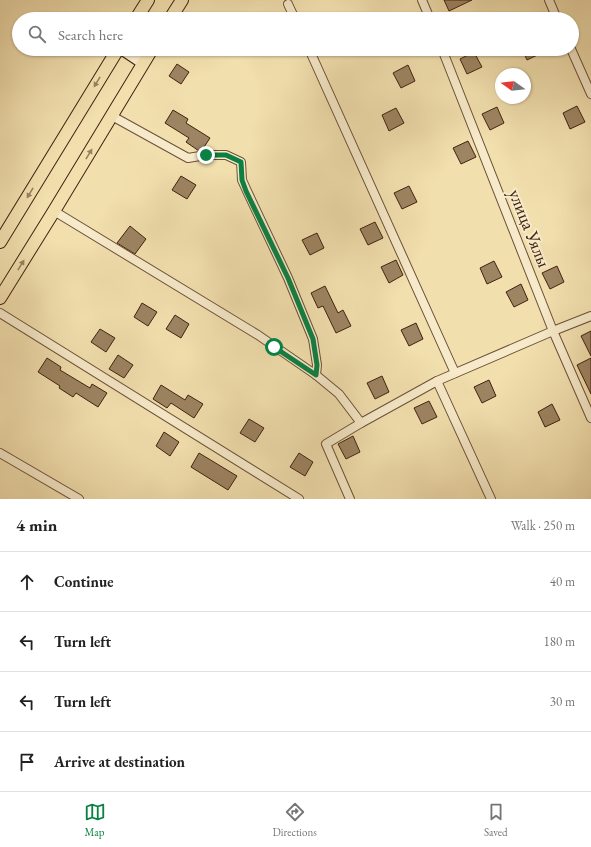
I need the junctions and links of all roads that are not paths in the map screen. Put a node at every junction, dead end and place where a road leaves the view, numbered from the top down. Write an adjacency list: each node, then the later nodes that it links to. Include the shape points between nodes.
1 (148, 0): 6 (main road)
2 (182, 0): 7 (main road)
3 (422, 0): 9 (street)
4 (549, 0): 10 (street)
5 (288, 4): 8 (street)
6 (140, 12)
7 (174, 12)
8 (292, 12)
9 (427, 12)
10 (554, 12)
11 (114, 56): 21 (main road, one-way to 21)
12 (132, 56): 17 (main road)
13 (148, 56): 17 (main road)
14 (312, 56): 26 (street)
15 (445, 56): 25 (street, улица Уялы)
16 (574, 56): 18 (street)
17 (143, 63): 19 (main road)
18 (591, 94)
19 (112, 116): 20 (main road, one-way to 19); 27 (street, via 188,158 226,155 241,162 242,180 246,191 288,278 313,339)
20 (54, 211): 22 (main road, one-way to 20); 27 (street, via 258,335)
21 (0, 242)
22 (0, 298)
23 (0, 313): 33 (street)
24 (591, 316): 25 (street)
25 (553, 331): 26 (street); 29 (street, улица Уялы)
26 (455, 373): 28 (street)
27 (316, 375): 30 (street, via 339,394)
28 (437, 381): 30 (street); 35 (street)
29 (591, 418)
30 (361, 423): 34 (street, via 326,444)
31 (0, 453): 32 (street)
32 (79, 499)
33 (299, 499)
34 (350, 499)
35 (491, 499)

